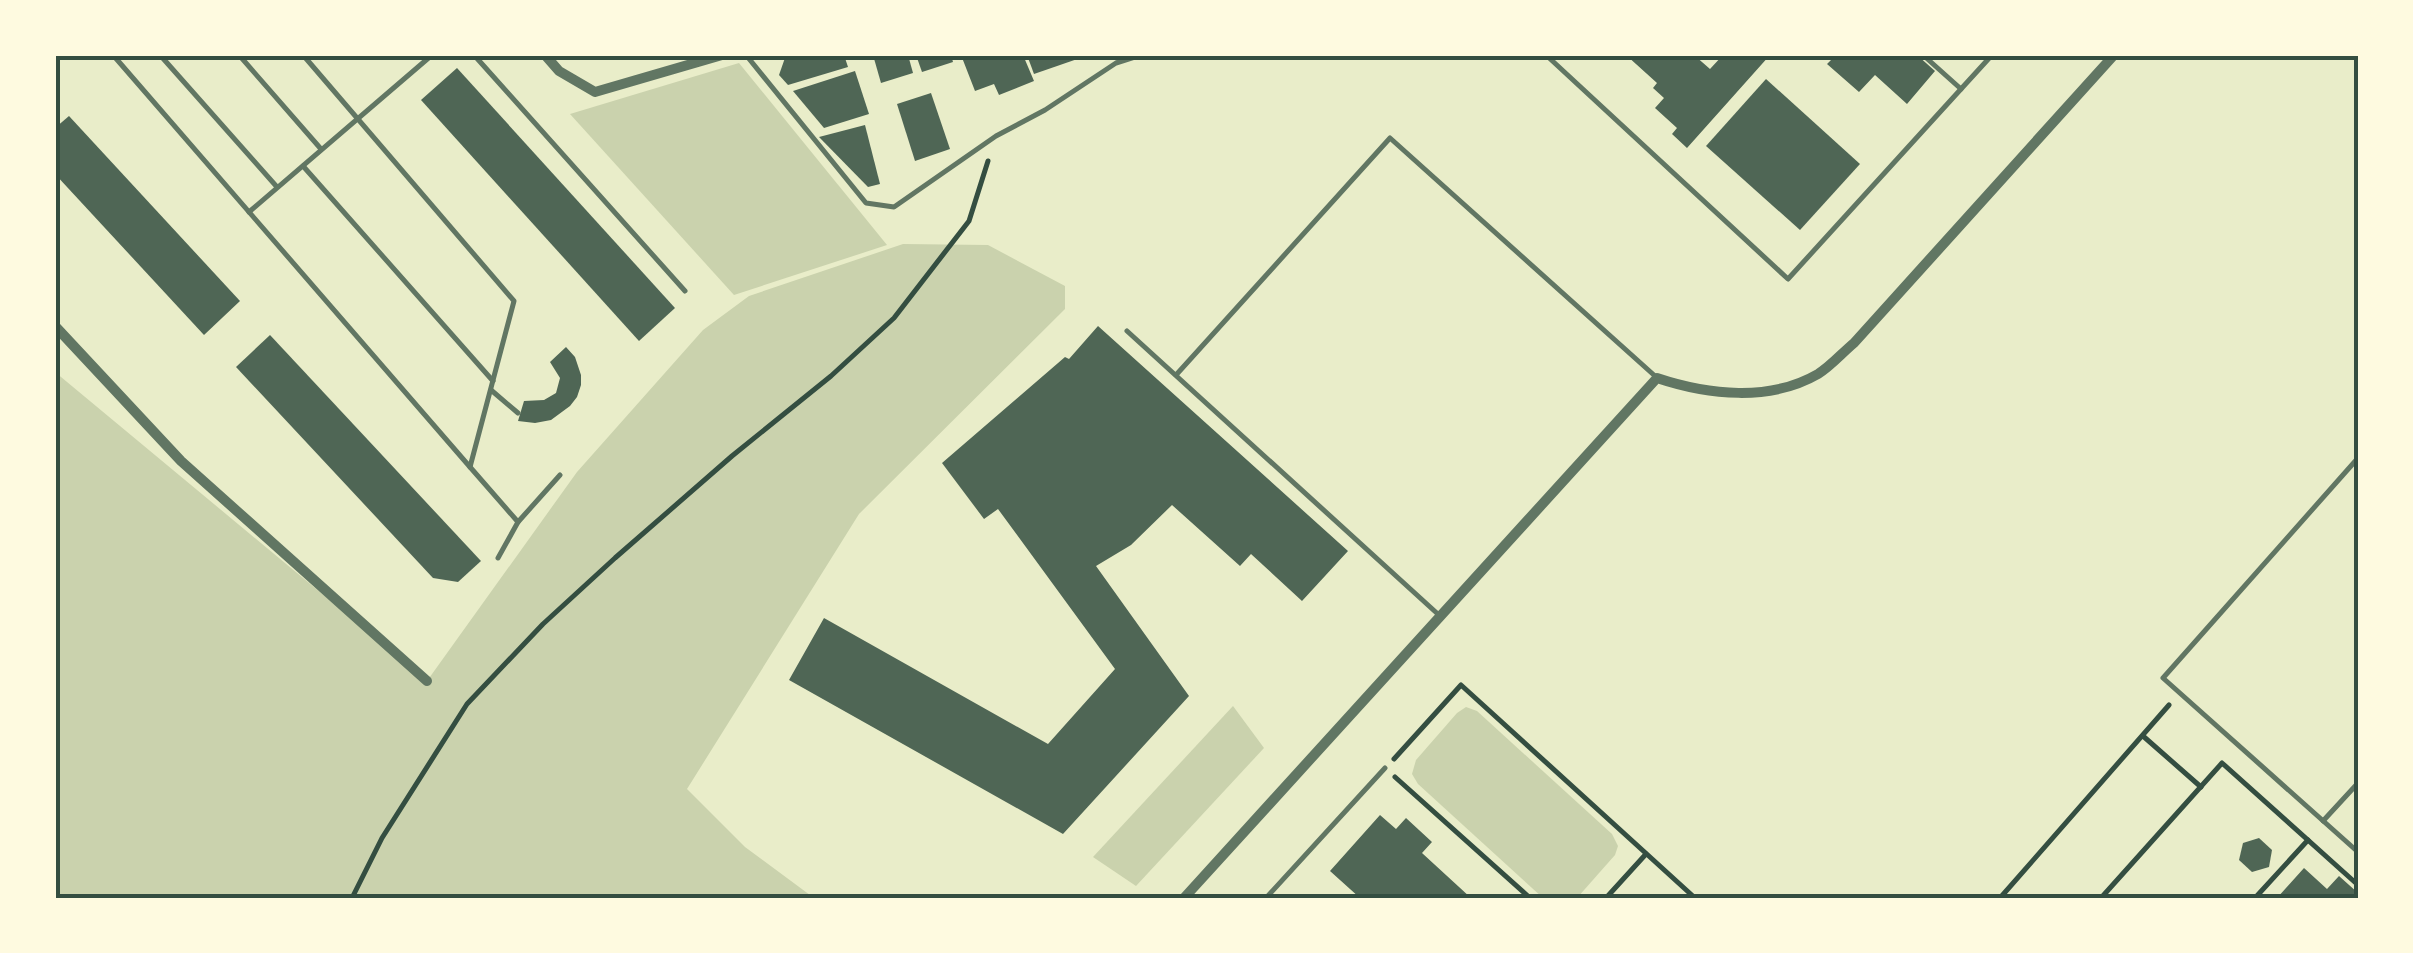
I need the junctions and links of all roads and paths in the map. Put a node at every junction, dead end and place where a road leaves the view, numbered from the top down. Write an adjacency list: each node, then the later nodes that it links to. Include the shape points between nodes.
1 (113, 55): 21 (lane)
2 (160, 55): 20 (lane)
3 (239, 55): 18 (lane)
4 (302, 55): 16 (lane)
5 (432, 55): 16 (lane)
6 (474, 55): 22 (lane)
7 (545, 55): 8 (street, via 594,92)
8 (722, 55)
9 (746, 55): 17 (lane, via 866,203 894,207)
10 (1141, 55): 17 (lane)
11 (1546, 55): 15 (lane, via 1788,279)
12 (1923, 55): 15 (lane)
13 (1992, 55): 15 (lane)
14 (2114, 55): 26 (street, via 1821,372 1756,394)
15 (1961, 89)
16 (358, 119): 18 (lane); 27 (lane, via 514,301)
17 (996, 136): 47 (path, via 968,221 894,318 615,558 467,704)
18 (322, 149): 19 (lane)
19 (303, 166): 20 (lane); 27 (lane)
20 (277, 188): 21 (lane)
21 (249, 212): 31 (lane)
22 (684, 291)
23 (55, 326): 36 (street, via 181,460)
24 (1127, 331): 25 (lane)
25 (1176, 375): 26 (lane, via 1390,138); 35 (lane)
26 (1657, 378): 35 (street)
27 (493, 381): 28 (lane)
28 (490, 390): 29 (lane); 31 (lane)
29 (518, 413)
30 (2358, 458): 37 (lane, via 2163,678)
31 (470, 467): 33 (lane)
32 (560, 475): 33 (lane)
33 (518, 522): 34 (lane)
34 (498, 558)
35 (1440, 616): 48 (street)
36 (428, 681)
37 (2180, 693): 38 (path); 42 (lane)
38 (2142, 735): 41 (path); 53 (path)
39 (1385, 768): 45 (path, via 1462,684); 49 (lane); 50 (path)
40 (2358, 783): 42 (lane)
41 (2201, 787): 43 (path, via 2222,763); 54 (path)
42 (2323, 821): 44 (lane)
43 (2308, 840): 46 (path); 55 (path)
44 (2358, 852)
45 (1646, 854): 51 (path); 52 (path)
46 (2358, 885)
47 (352, 898)
48 (1184, 898)
49 (1266, 898)
50 (1530, 898)
51 (1606, 898)
52 (1695, 898)
53 (2000, 898)
54 (2100, 898)
55 (2255, 898)

